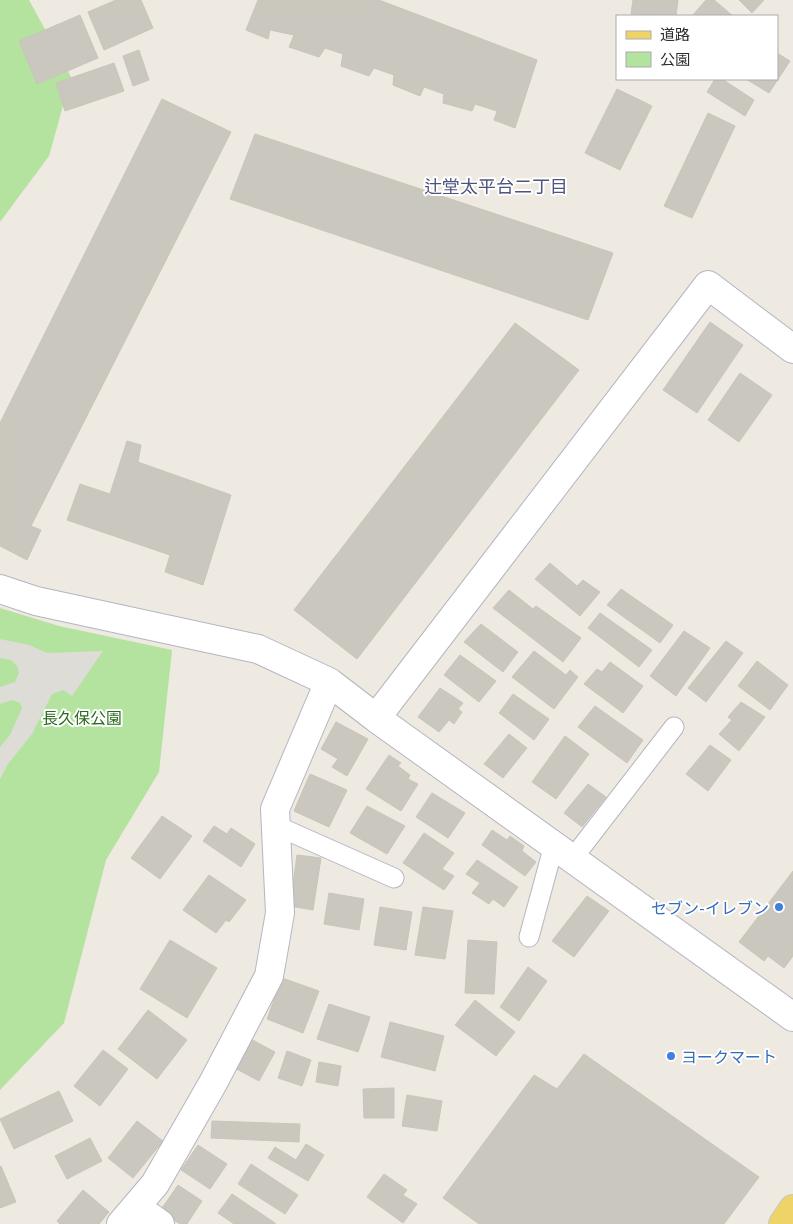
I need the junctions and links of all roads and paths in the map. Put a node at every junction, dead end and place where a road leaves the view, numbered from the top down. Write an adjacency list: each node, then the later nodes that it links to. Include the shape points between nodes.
1 (793, 349): 4 (street, via 708,285)
2 (0, 590): 3 (street, via 36,601 258,649)
3 (329, 682): 4 (street); 6 (street, via 276,809)
4 (376, 718): 7 (street)
5 (674, 727): 7 (lane)
6 (276, 826): 8 (lane); 12 (street, via 280,913 269,976 156,1184)
7 (563, 852): 9 (lane); 10 (street)
8 (394, 878)
9 (529, 937)
10 (793, 1017)
11 (793, 1209): 14 (main road)
12 (129, 1215): 13 (street)
13 (160, 1224)
14 (783, 1224)

